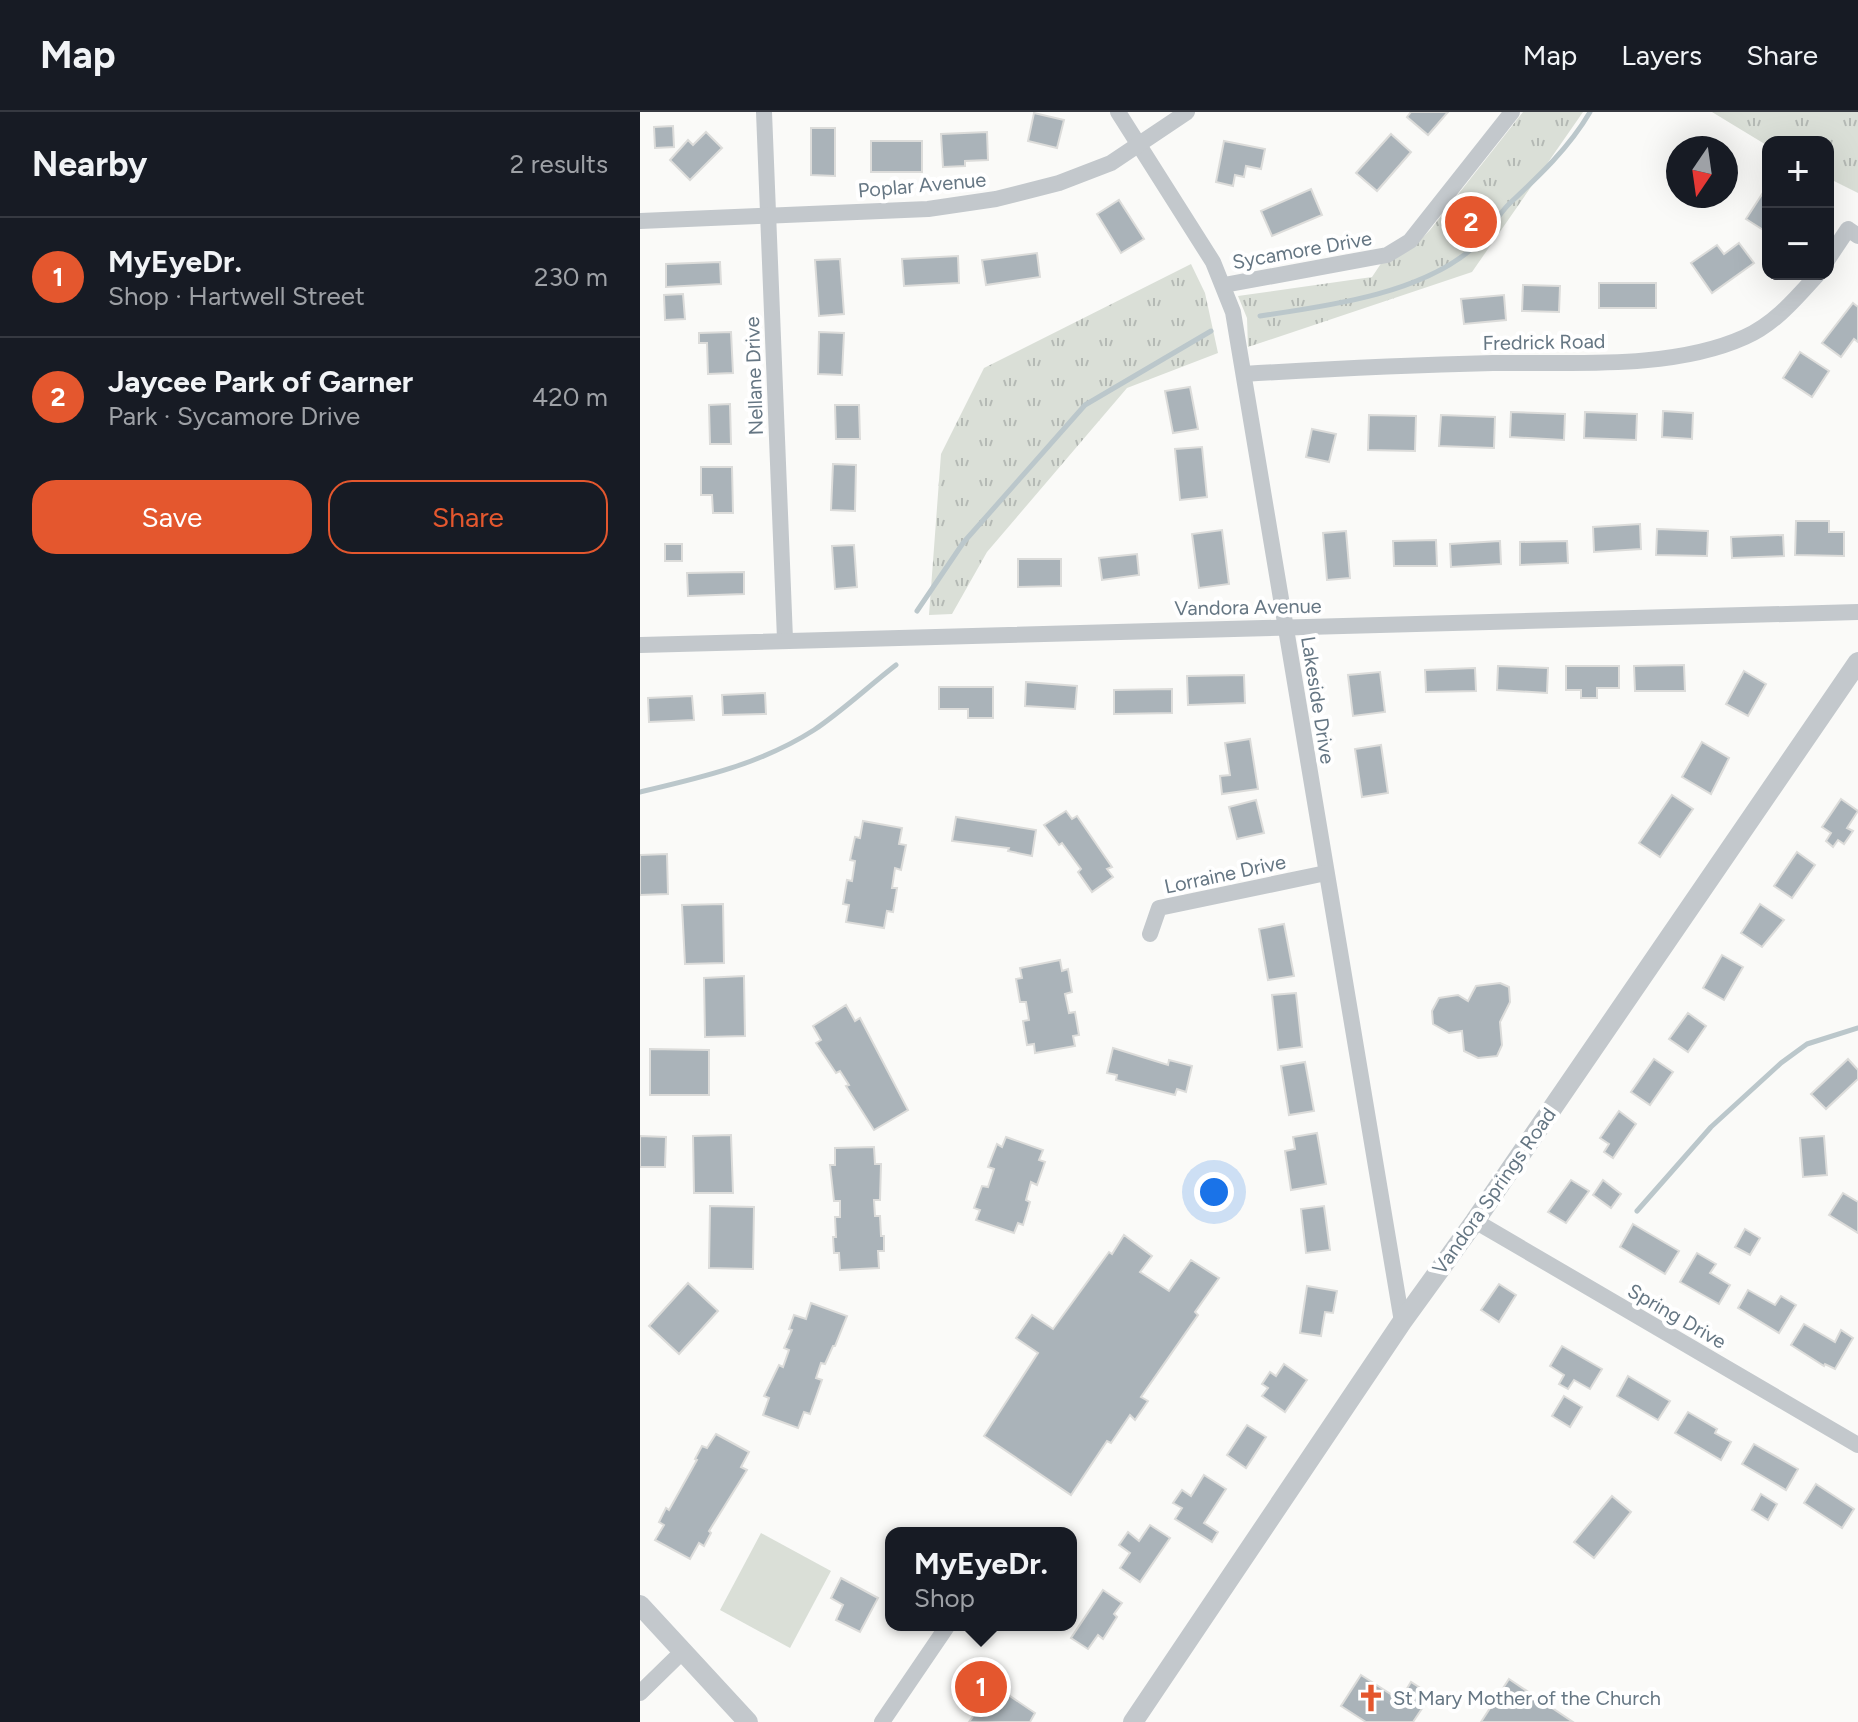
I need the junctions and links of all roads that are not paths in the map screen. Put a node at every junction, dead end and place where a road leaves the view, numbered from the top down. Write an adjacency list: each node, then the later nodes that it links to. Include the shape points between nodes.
1 (764, 112): 6 (street, Nellane Drive)
2 (1118, 112): 5 (street, Lakeside Drive)
3 (1187, 112): 5 (street, Poplar Avenue)
4 (1512, 112): 11 (street, Sycamore Drive, via 1410,241 1387,255)
5 (1139, 146): 6 (street, Poplar Avenue, via 1059,183 996,199 928,209); 11 (street, Lakeside Drive)
6 (768, 216): 7 (street, Poplar Avenue); 15 (street, Nellane Drive)
7 (640, 221)
8 (1858, 236): 9 (street, via 1848,229)
9 (1834, 250)
10 (1813, 280): 12 (street, Fredrick Road, via 1788,308 1747,337 1696,353 1636,360)
11 (1224, 285): 12 (street, Lakeside Drive)
12 (1244, 374): 14 (street, Lakeside Drive)
13 (1858, 612): 14 (street, Vandora Avenue)
14 (1285, 626): 15 (street, Vandora Avenue); 18 (street, Lakeside Drive)
15 (785, 639): 16 (street, Vandora Avenue)
16 (640, 645)
17 (1858, 662): 20 (street, Vandora Springs Road)
18 (1326, 873): 19 (street, Lorraine Drive, via 1159,908); 21 (street, Lakeside Drive)
19 (1150, 934)
20 (1475, 1221): 21 (street, Vandora Springs Road); 22 (street, Spring Drive)
21 (1402, 1322): 29 (street, Vandora Springs Road)
22 (1858, 1445)
23 (640, 1605): 25 (street)
24 (944, 1631): 28 (street)
25 (683, 1651): 26 (street); 27 (street)
26 (640, 1693)
27 (748, 1722)
28 (882, 1722)
29 (1133, 1722)

